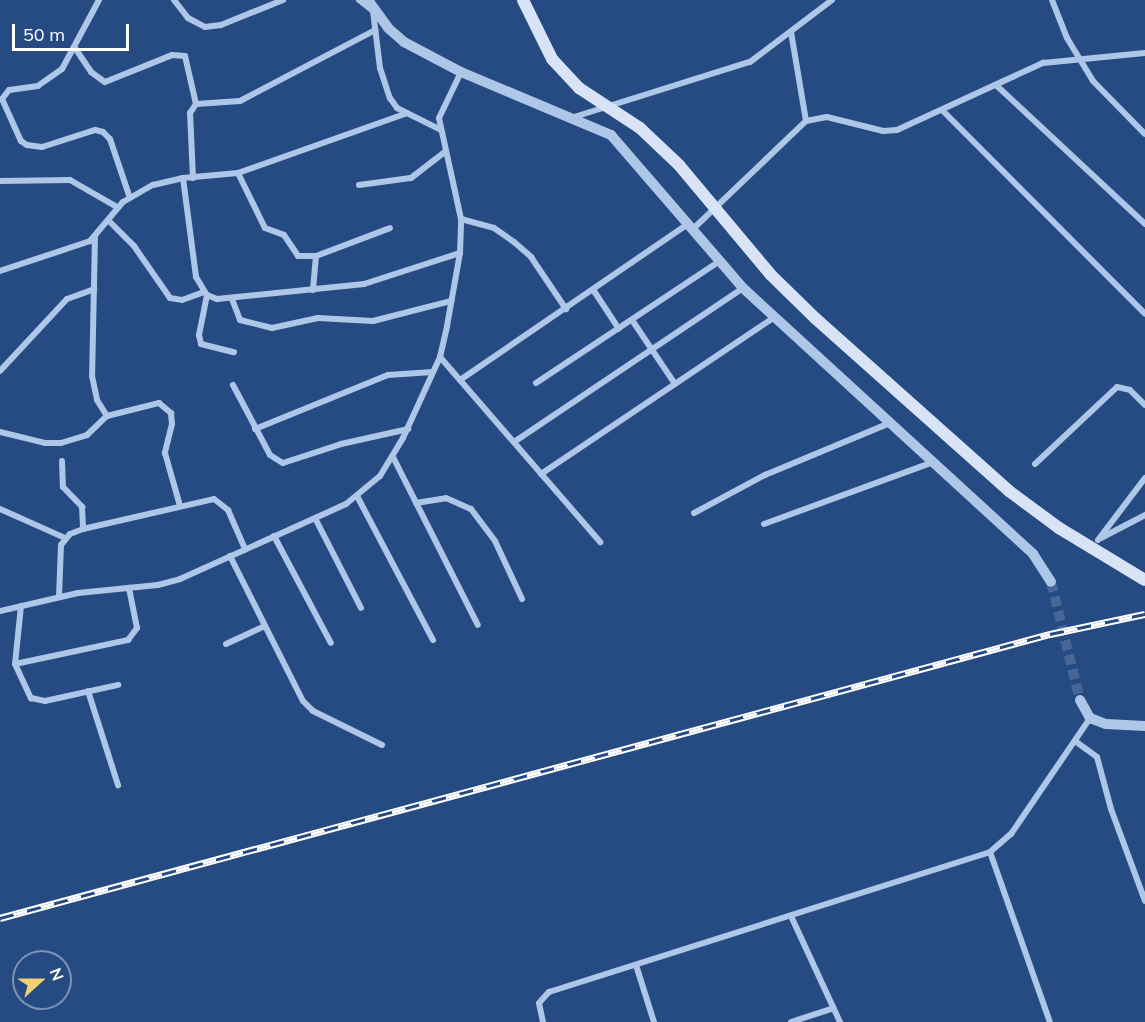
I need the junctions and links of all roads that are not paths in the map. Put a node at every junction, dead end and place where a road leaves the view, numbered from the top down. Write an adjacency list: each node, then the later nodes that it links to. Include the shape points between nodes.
1 (99, 0): 12 (street)
2 (174, 0): 3 (street, via 196,24 214,27)
3 (283, 0)
4 (359, 0): 9 (street)
5 (368, 0): 9 (street)
6 (523, 0): 90 (main road, bridge, via 552,59 579,88 640,128 679,165 770,274 815,318 1009,491 1059,528)
7 (832, 0): 11 (street)
8 (1052, 0): 14 (street)
9 (373, 11): 10 (street); 15 (street, via 404,42)
10 (375, 30): 17 (street, via 240,100); 19 (street, via 384,83 397,108)
11 (791, 32): 20 (street, via 750,62 728,71); 21 (street)
12 (75, 48): 17 (street, via 91,72 105,82 172,55 185,56); 30 (street, via 51,80 9,90 4,94 3,106 21,141 27,145 42,147 95,130 103,132 110,139)
13 (1145, 53): 14 (street)
14 (1077, 57): 16 (street, via 1043,63); 23 (street, via 1093,81)
15 (461, 72): 20 (street); 22 (street, via 442,108)
16 (996, 86): 18 (street); 34 (street)
17 (196, 104): 26 (street, via 190,113)
18 (943, 111): 21 (street, via 897,130 883,131 827,117); 50 (street)
19 (407, 113): 22 (street); 25 (street)
20 (574, 117): 35 (street, via 611,135)
21 (806, 121): 35 (street)
22 (441, 130): 24 (street)
23 (1145, 134)
24 (446, 151): 29 (street, via 411,178); 32 (street)
25 (238, 173): 26 (street); 39 (street, via 265,228 284,235 298,256)
26 (193, 177): 27 (street)
27 (183, 178): 30 (street, via 153,185); 46 (street, via 196,277)
28 (0, 181): 31 (street, via 70,180)
29 (358, 185)
30 (130, 198): 31 (street)
31 (117, 207): 33 (street)
32 (461, 219): 38 (street); 49 (street, via 494,228 514,242 531,257)
33 (108, 220): 37 (street); 46 (street, via 134,246 170,298 182,300)
34 (1145, 224)
35 (692, 225): 40 (street); 45 (street)
36 (390, 228): 39 (street)
37 (95, 237): 41 (street, via 78,248); 43 (street)
38 (460, 253): 44 (street, via 379,281); 48 (street)
39 (316, 256): 44 (street)
40 (722, 260): 42 (street); 52 (street)
41 (0, 272)
42 (744, 288): 51 (street); 54 (street)
43 (94, 290): 57 (street, via 67,299); 64 (street, via 93,388)
44 (313, 290): 47 (street)
45 (594, 291): 49 (street); 53 (street)
46 (205, 293): 47 (street); 55 (street, via 201,344)
47 (232, 299): 48 (street, via 240,320 272,328 318,318 360,323)
48 (451, 301): 56 (street)
49 (566, 309): 59 (street)
50 (1145, 313)
51 (776, 317): 61 (street); 65 (street)
52 (632, 320): 53 (street); 54 (street)
53 (619, 329): 60 (street)
54 (652, 350): 61 (street); 69 (street)
55 (234, 352)
56 (440, 357): 58 (street); 59 (street)
57 (0, 371)
58 (433, 372): 66 (street, via 388,375); 67 (street)
59 (460, 380): 69 (street)
60 (536, 383)
61 (675, 384): 74 (street)
62 (233, 385): 66 (street)
63 (1145, 405): 73 (street, via 1130,390 1117,387)
64 (107, 416): 68 (street, via 87,435 61,443); 78 (street, via 117,417 151,403 166,407 172,424 165,453)
65 (890, 423): 72 (street); 80 (street, via 744,484)
66 (255, 429): 67 (street, via 270,455 283,463 341,444)
67 (408, 429): 70 (street)
68 (0, 432)
69 (514, 442): 74 (street)
70 (393, 457): 76 (street, via 380,476); 77 (street)
71 (62, 461): 84 (street, via 63,487 82,507)
72 (934, 462): 83 (street); 91 (street, via 1033,554)
73 (1035, 464)
74 (542, 474): 87 (street)
75 (1145, 478): 81 (street, via 1098,540)
76 (357, 496): 82 (street); 100 (street)
77 (416, 503): 94 (street, via 446,498 471,509 495,541); 98 (street)
78 (180, 506): 84 (street); 88 (street, via 205,499 222,503)
79 (0, 509): 86 (street)
80 (694, 513)
81 (1145, 515)
82 (315, 518): 85 (street); 96 (street)
83 (764, 524)
84 (83, 529): 86 (street)
85 (274, 536): 88 (street); 101 (street)
86 (65, 538): 93 (street, via 61,544)
87 (600, 542)
88 (245, 549): 89 (street)
89 (230, 556): 92 (street, via 180,579); 99 (street)
90 (1145, 580)
91 (1051, 582)
92 (129, 588): 93 (street); 103 (street, via 137,628 128,640)
93 (59, 597): 95 (street)
94 (522, 599)
95 (21, 606): 97 (street); 103 (street)
96 (361, 608)
97 (0, 611)
98 (478, 625)
99 (265, 626): 102 (street); 110 (street, via 303,701 313,711)
100 (434, 640)
101 (331, 643)
102 (226, 644)
103 (15, 664): 105 (street, via 24,691 38,701)
104 (118, 685): 105 (street)
105 (88, 691): 111 (street)
106 (1080, 700): 107 (street)
107 (1090, 718): 108 (street, via 1114,725); 109 (street)
108 (1145, 726)
109 (1075, 741): 112 (street, via 1011,834); 113 (street, via 1097,757 1111,809)
110 (382, 745)
111 (118, 785)
112 (990, 852): 114 (street); 121 (street)
113 (1145, 902)
114 (791, 916): 115 (street); 116 (street)
115 (636, 965): 117 (street, via 549,992 539,1003); 118 (street)
116 (834, 1008): 119 (street); 120 (street)
117 (543, 1022)
118 (654, 1022)
119 (791, 1022)
120 (840, 1022)
121 (1050, 1022)

